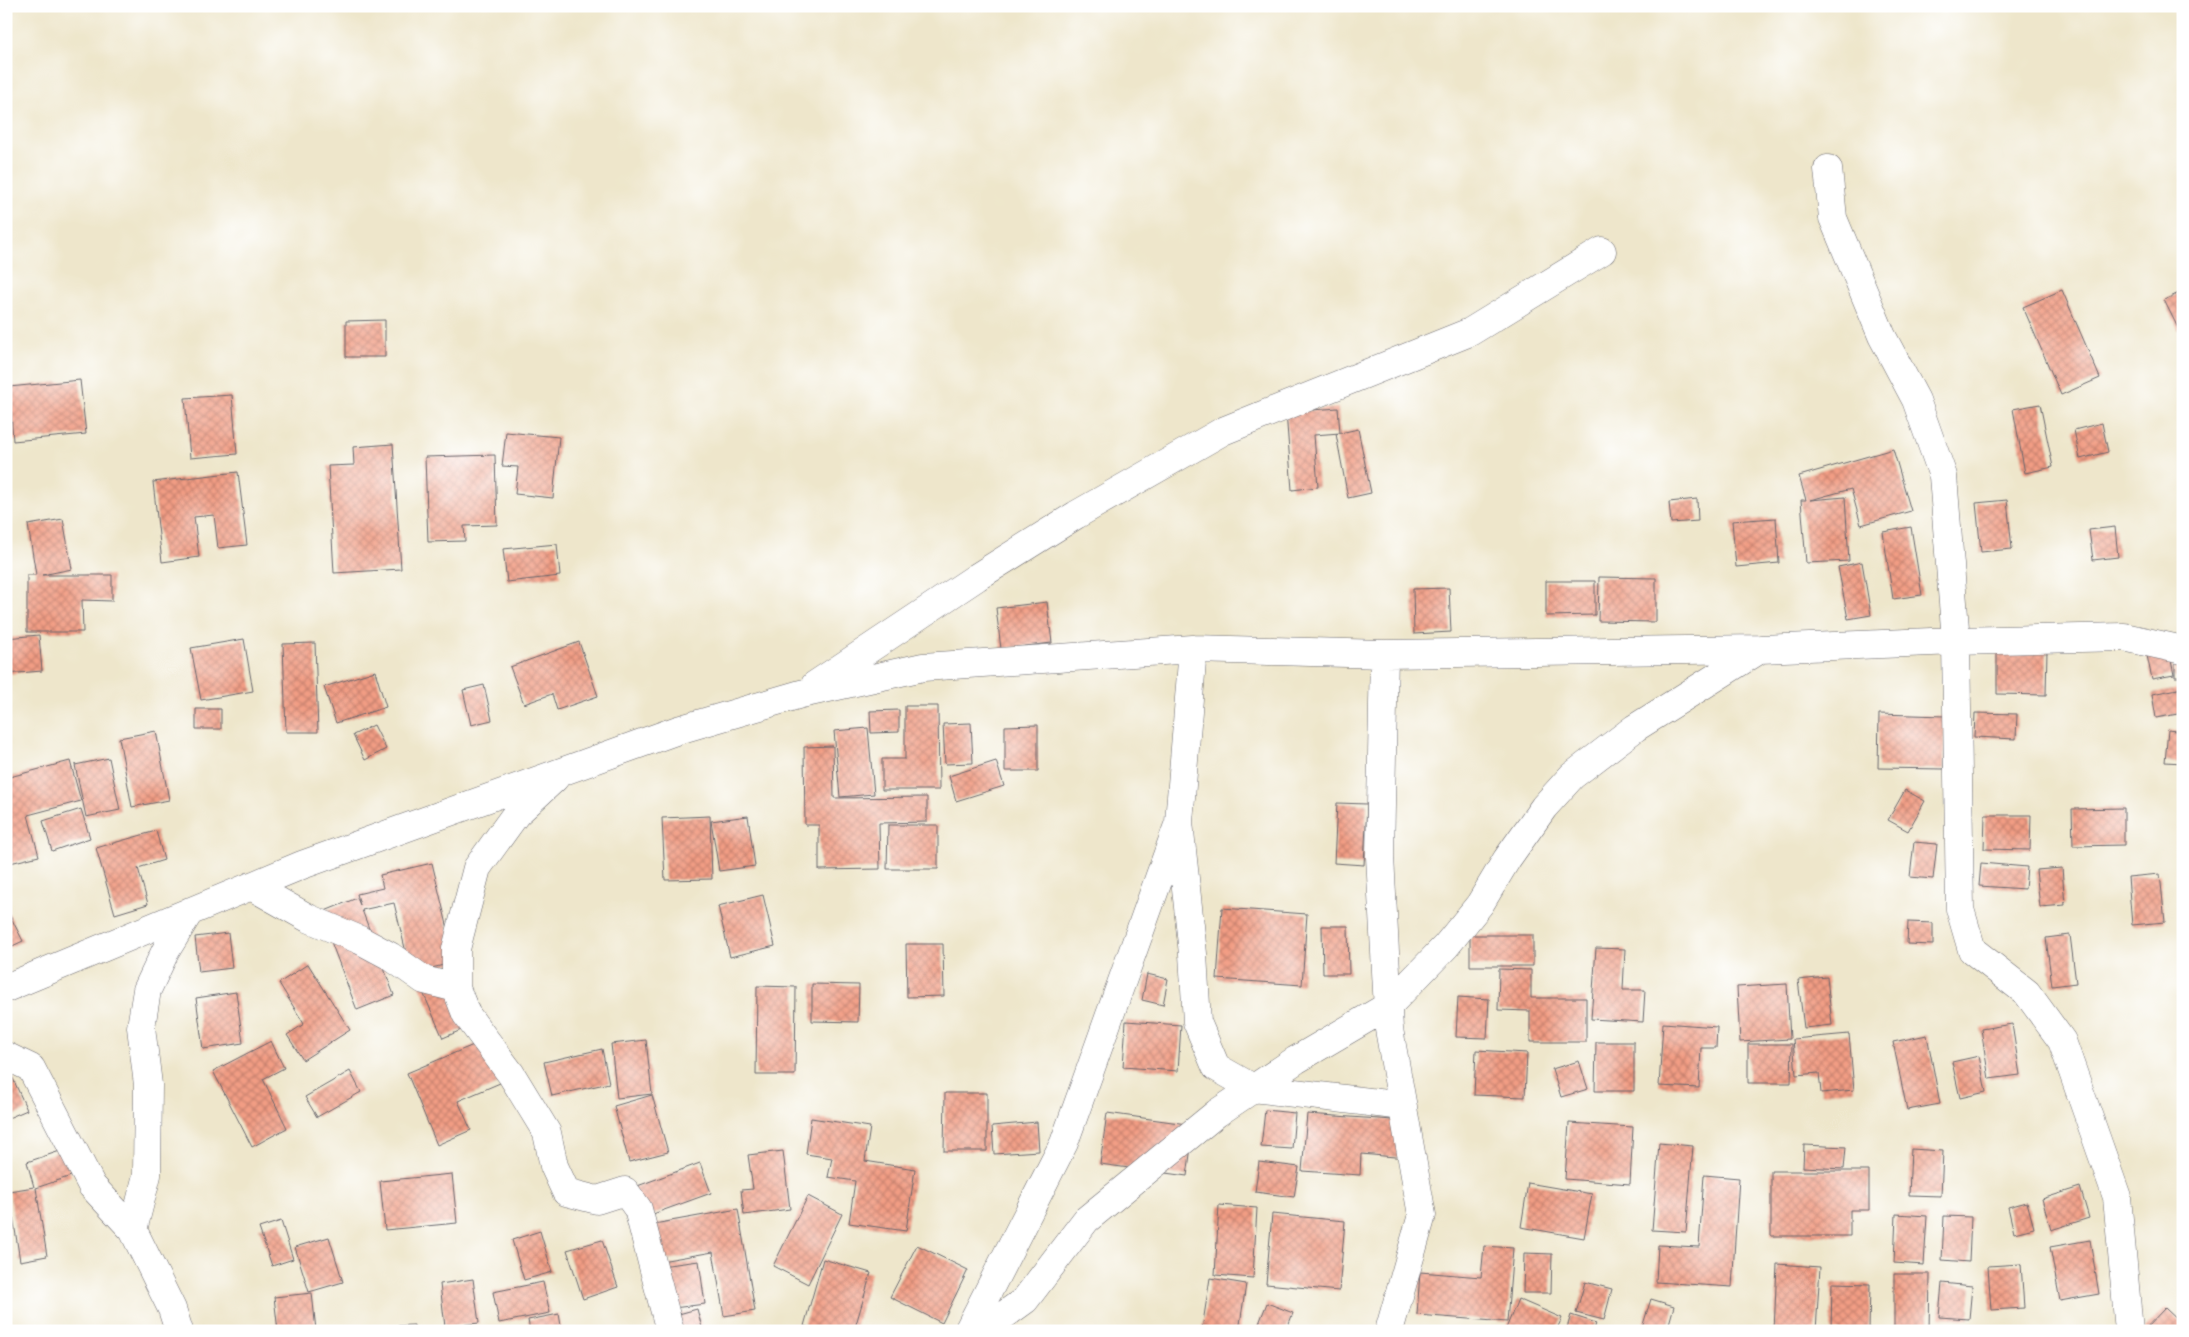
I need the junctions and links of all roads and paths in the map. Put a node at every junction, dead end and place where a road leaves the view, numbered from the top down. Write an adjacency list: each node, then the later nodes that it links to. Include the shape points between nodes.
1 (1828, 169): 3 (street, via 1832,218 1882,336 1916,400 1943,476)
2 (1602, 251): 8 (street, via 1470,332 1223,431 1076,515)
3 (1956, 641): 5 (street); 6 (street, via 2124,637); 25 (street, via 1960,909 1972,950 2027,993 2062,1041 2117,1198)
4 (1193, 649): 7 (street); 8 (street, via 923,667); 10 (street)
5 (1760, 649): 7 (street); 15 (street, via 1635,728 1572,776 1544,807 1480,904 1446,946)
6 (2183, 650)
7 (1384, 654): 15 (street, via 1380,856)
8 (801, 694): 9 (street, via 678,730)
9 (565, 769): 11 (street); 14 (street, via 516,814 477,868 456,949)
10 (1179, 822): 17 (street, via 1197,1022 1216,1066); 22 (street, via 1064,1144)
11 (251, 886): 12 (street); 14 (street, via 308,918 382,952 424,980)
12 (190, 912): 13 (street); 19 (street, via 165,952 147,990 142,1027 148,1085 147,1175)
13 (6, 988)
14 (456, 988): 21 (street, via 466,1014 511,1074 547,1133 554,1166 566,1192 597,1200 625,1191 638,1209)
15 (1388, 1006): 17 (street); 18 (street)
16 (6, 1056): 19 (street, via 31,1068 92,1186)
17 (1253, 1088): 18 (street); 23 (street, via 1217,1113 1086,1220 1025,1300)
18 (1403, 1106): 24 (street, via 1422,1215)
19 (133, 1230): 20 (street, via 172,1309)
20 (178, 1331)
21 (670, 1331)
22 (968, 1331)
23 (982, 1331)
24 (1389, 1331)
25 (2129, 1331)

